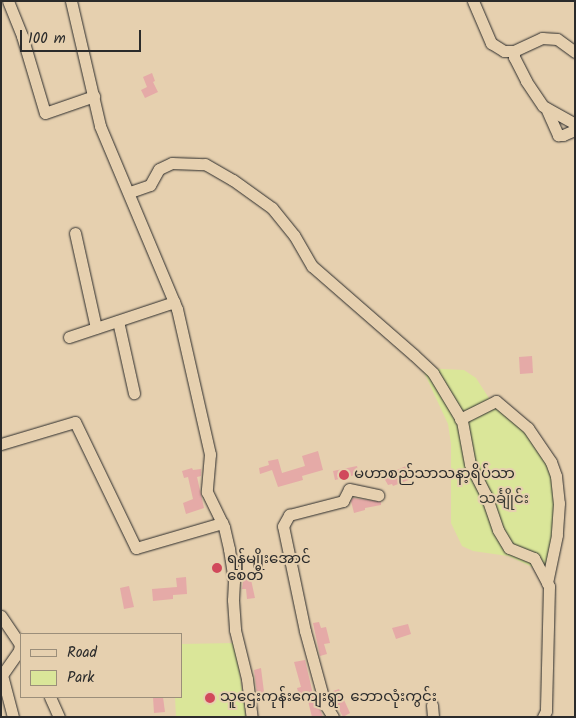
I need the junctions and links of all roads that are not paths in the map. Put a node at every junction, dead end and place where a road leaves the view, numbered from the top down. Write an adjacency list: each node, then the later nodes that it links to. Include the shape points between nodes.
1 (8, 1): 6 (street, via 45,113)
2 (71, 1): 6 (street)
3 (473, 1): 4 (street, via 491,43 504,51)
4 (514, 51): 5 (street, via 542,38 557,39); 7 (street, via 526,81)
5 (575, 52)
6 (94, 96): 10 (street, via 100,126)
7 (546, 108): 8 (street); 9 (street, via 558,135)
8 (575, 124)
9 (575, 130)
10 (130, 192): 12 (street); 17 (street, via 150,185 159,169 172,163 205,164 233,180 272,208 294,235 312,266 433,373)
11 (75, 233): 14 (street)
12 (174, 302): 13 (street); 20 (street, via 210,454 207,492)
13 (118, 321): 14 (street); 16 (street)
14 (96, 328): 15 (street)
15 (69, 337)
16 (134, 393)
17 (460, 419): 21 (street, via 470,464 486,495 498,530 509,548 534,558); 21 (street, via 496,401 528,428 551,462 559,503 557,535)
18 (1, 444): 20 (street, via 74,422 136,548)
19 (378, 495): 29 (street, via 350,489 343,502 289,515 283,526 305,631 325,704)
20 (222, 523): 28 (street, via 234,581 235,630)
21 (547, 583): 30 (street, via 549,636 546,711)
22 (1, 616): 23 (street)
23 (20, 644)
24 (20, 648): 26 (street, via 2,675)
25 (50, 698): 27 (street)
26 (13, 717)
27 (59, 717)
28 (252, 717)
29 (334, 717)
30 (543, 717)

